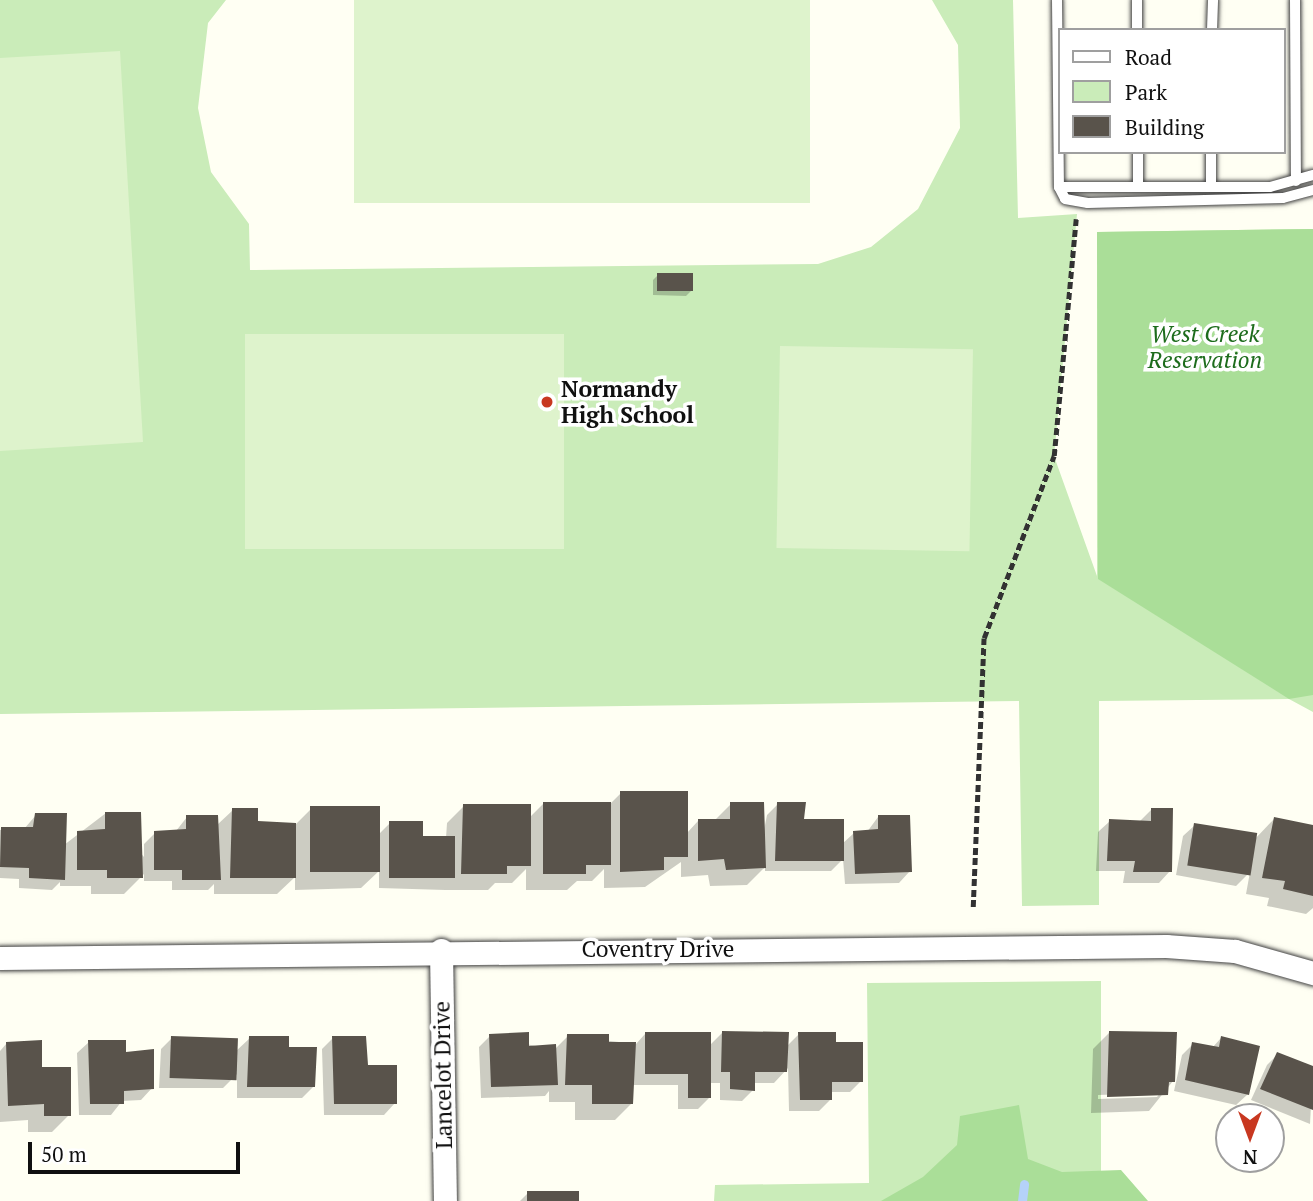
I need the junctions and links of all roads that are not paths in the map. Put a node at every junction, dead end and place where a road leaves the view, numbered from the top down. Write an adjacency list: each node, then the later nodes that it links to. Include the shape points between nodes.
1 (1057, 0): 7 (lane)
2 (1137, 0): 5 (lane)
3 (1213, 0): 6 (lane)
4 (1295, 0): 12 (lane)
5 (1138, 28)
6 (1212, 28)
7 (1058, 94)
8 (1059, 154): 13 (lane)
9 (1138, 154): 14 (lane)
10 (1211, 154): 15 (lane)
11 (1313, 175): 12 (lane)
12 (1296, 181): 15 (lane, via 1270,187)
13 (1059, 187): 14 (lane); 16 (lane, via 1065,199 1079,201 1283,198)
14 (1138, 187): 15 (lane)
15 (1211, 187)
16 (1313, 190)
17 (441, 950): 18 (street, Coventry Drive); 19 (street, Coventry Drive, via 1166,946 1235,951); 20 (street, Lancelot Drive)
18 (0, 958)
19 (1313, 973)
20 (445, 1201)

